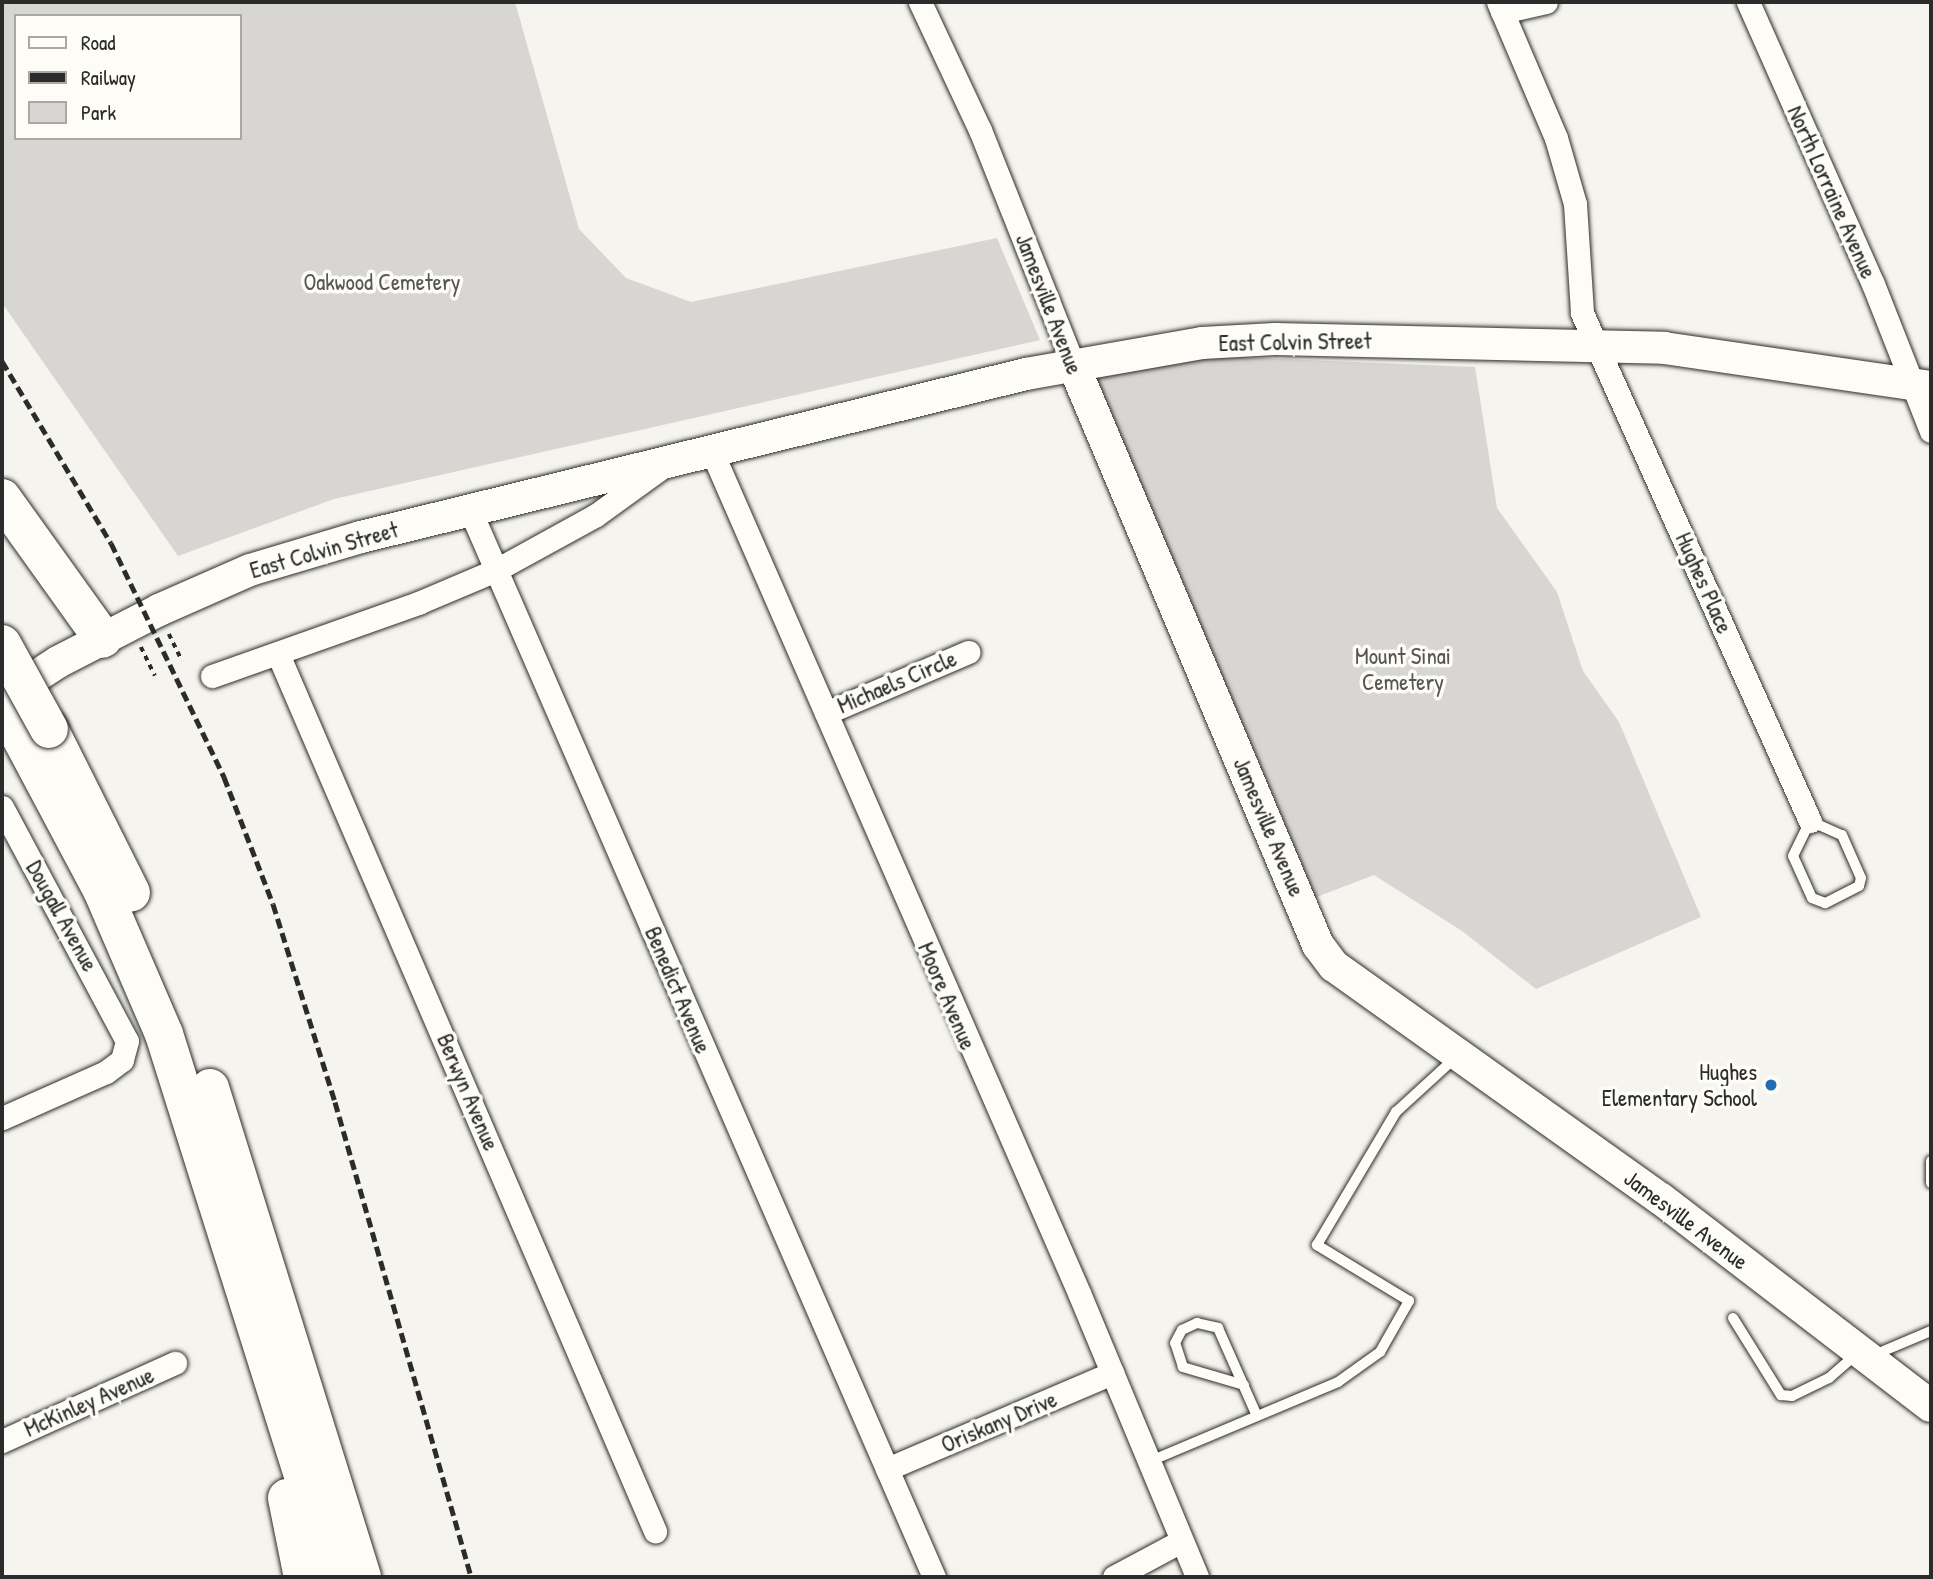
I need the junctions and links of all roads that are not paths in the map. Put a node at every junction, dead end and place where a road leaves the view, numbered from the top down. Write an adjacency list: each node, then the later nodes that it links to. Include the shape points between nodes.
1 (920, 2): 6 (street, Jamesville Avenue, via 980,130)
2 (1546, 2): 4 (street)
3 (1748, 2): 7 (street, North Lorraine Avenue)
4 (1500, 7): 5 (street, Hughes Place, via 1575,204 1582,313)
5 (1598, 345): 6 (street, East Colvin Street, via 1275,339 1202,344); 7 (street, East Colvin Street, via 1731,356); 22 (street, Hughes Place)
6 (1073, 364): 9 (street, East Colvin Street); 23 (street, Jamesville Avenue, via 1318,945 1334,966 1368,993)
7 (1922, 386): 8 (street, North Lorraine Avenue)
8 (1931, 431)
9 (712, 452): 10 (street, East Colvin Street); 20 (street, Moore Avenue)
10 (669, 461): 12 (street, East Colvin Street); 13 (street, East Colvin Street, via 596,515)
11 (2, 498): 14 (highway)
12 (470, 510): 13 (street, Benedict Avenue); 14 (street, East Colvin Street, via 250,570)
13 (496, 570): 17 (street, East Colvin Street); 38 (street, Benedict Avenue)
14 (103, 639): 19 (street, East Colvin Street)
15 (2, 645): 19 (highway, bridge)
16 (968, 652): 20 (street, Michaels Circle)
17 (278, 653): 18 (street, East Colvin Street); 39 (street, Berwyn Avenue)
18 (212, 676)
19 (16, 713): 27 (highway, via 102,890 164,1034); 43 (highway, via 94,813 157,951 213,1094)
20 (826, 713): 32 (street, Moore Avenue)
21 (2, 807): 24 (street, Dougall Avenue, via 127,1041 122,1060 106,1072)
22 (1810, 821): 22 (lane, via 1842,835 1861,878 1859,886 1825,903 1812,898 1793,856)
23 (1458, 1056): 30 (street, Jamesville Avenue, via 1661,1199); 35 (lane, via 1396,1112 1317,1245 1409,1301 1380,1352 1338,1382)
24 (2, 1118)
25 (1931, 1161): 26 (lane)
26 (1931, 1183)
27 (244, 1294): 41 (highway); 42 (highway)
28 (1733, 1318): 30 (lane, via 1775,1391 1786,1397 1839,1373)
29 (1931, 1331): 30 (lane)
30 (1864, 1354): 34 (street, Jamesville Avenue)
31 (175, 1363): 36 (street, McKinley Avenue)
32 (1112, 1373): 37 (street, Moore Avenue); 38 (street, Oriskany Drive)
33 (1244, 1385): 33 (lane, via 1218,1328 1197,1323 1182,1330 1175,1343 1183,1367); 35 (lane)
34 (1931, 1406)
35 (1257, 1416): 37 (lane)
36 (2, 1441)
37 (1148, 1462): 40 (street, Moore Avenue)
38 (887, 1469): 44 (street, Benedict Avenue)
39 (655, 1531)
40 (1181, 1541): 45 (street); 46 (street, Moore Avenue)
41 (303, 1577)
42 (335, 1577)
43 (362, 1577)
44 (934, 1577)
45 (1114, 1577)
46 (1197, 1577)

